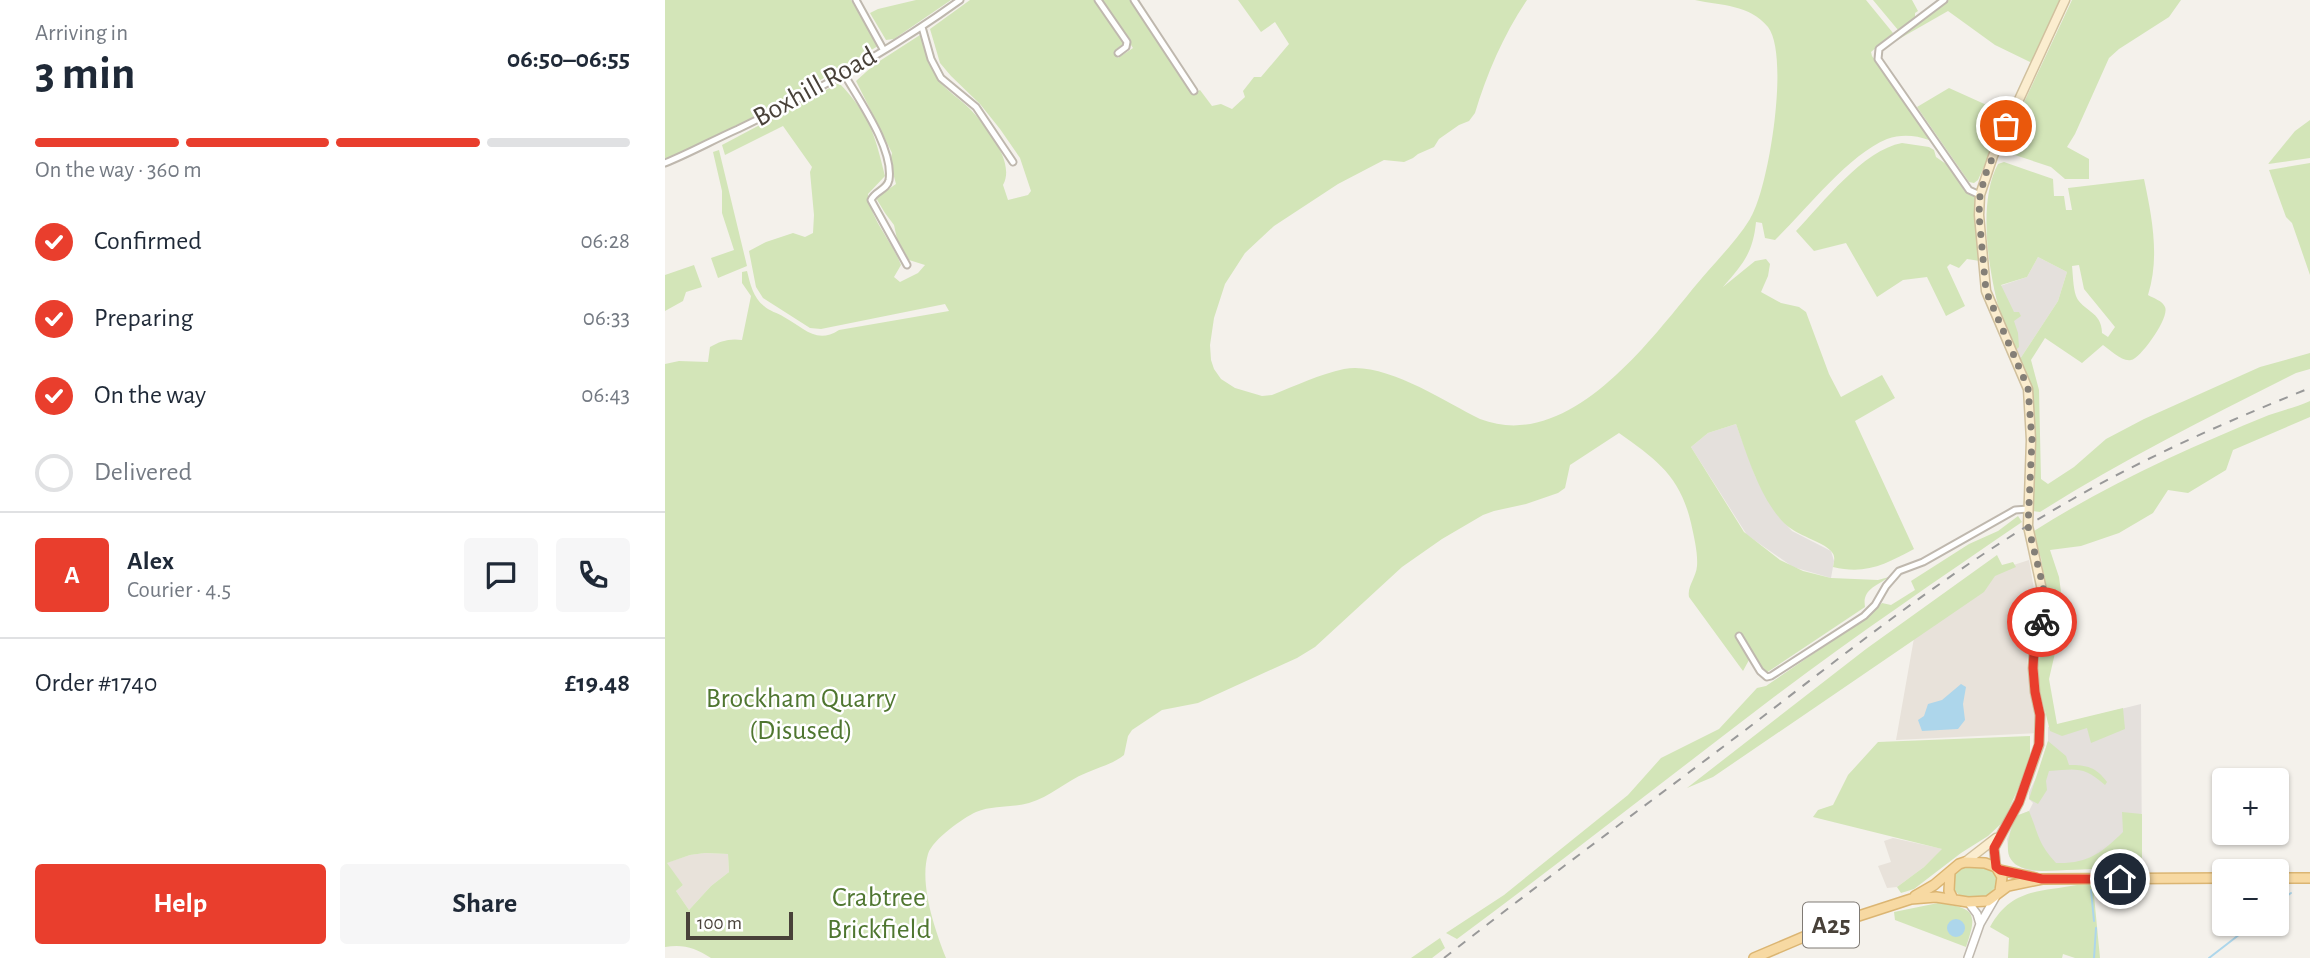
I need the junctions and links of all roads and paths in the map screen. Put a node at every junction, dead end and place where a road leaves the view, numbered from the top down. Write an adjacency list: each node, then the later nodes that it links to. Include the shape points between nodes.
1 (856, 0): 8 (street)
2 (960, 0): 7 (street, Boxhill Road)
3 (1098, 0): 9 (street, via 1127,42)
4 (1134, 0): 11 (street)
5 (1944, 0): 14 (street, via 1879,49 1878,59 1969,190)
6 (2065, 0): 14 (main road, via 1993,156)
7 (922, 27): 8 (street, Boxhill Road); 12 (street, via 941,78 976,107)
8 (883, 49): 10 (street, Boxhill Road)
9 (1118, 53)
10 (843, 74): 13 (street, Boxhill Road); 15 (street, via 886,152 890,179 871,200)
11 (1194, 91)
12 (1013, 162)
13 (665, 163)
14 (1980, 195): 16 (main road, via 1986,291 2028,388 2032,440)
15 (907, 265)
16 (2028, 509): 17 (street, via 2015,510 1899,571 1864,616 1771,676 1760,671); 18 (main road, via 2045,604 2033,668 2039,744 2019,802)
17 (1738, 636)
18 (2000, 835): 19 (main road); 20 (main road, via 1994,848)
19 (1965, 862): 20 (main road); 21 (main road)
20 (1998, 869): 25 (main road); 26 (main road, via 2002,877)
21 (1950, 872): 27 (main road, A25); 28 (main road)
22 (2212, 878): 25 (main road)
23 (2289, 878): 24 (main road)
24 (2310, 878)
25 (2042, 879): 26 (main road, via 2008,886)
26 (1998, 894): 29 (main road, via 1988,901); 30 (street)
27 (1911, 899): 28 (main road, A25); 31 (main road, A25)
28 (1953, 899): 29 (main road)
29 (1968, 902): 30 (street)
30 (1980, 924): 32 (street)
31 (1754, 958)
32 (1968, 958)

